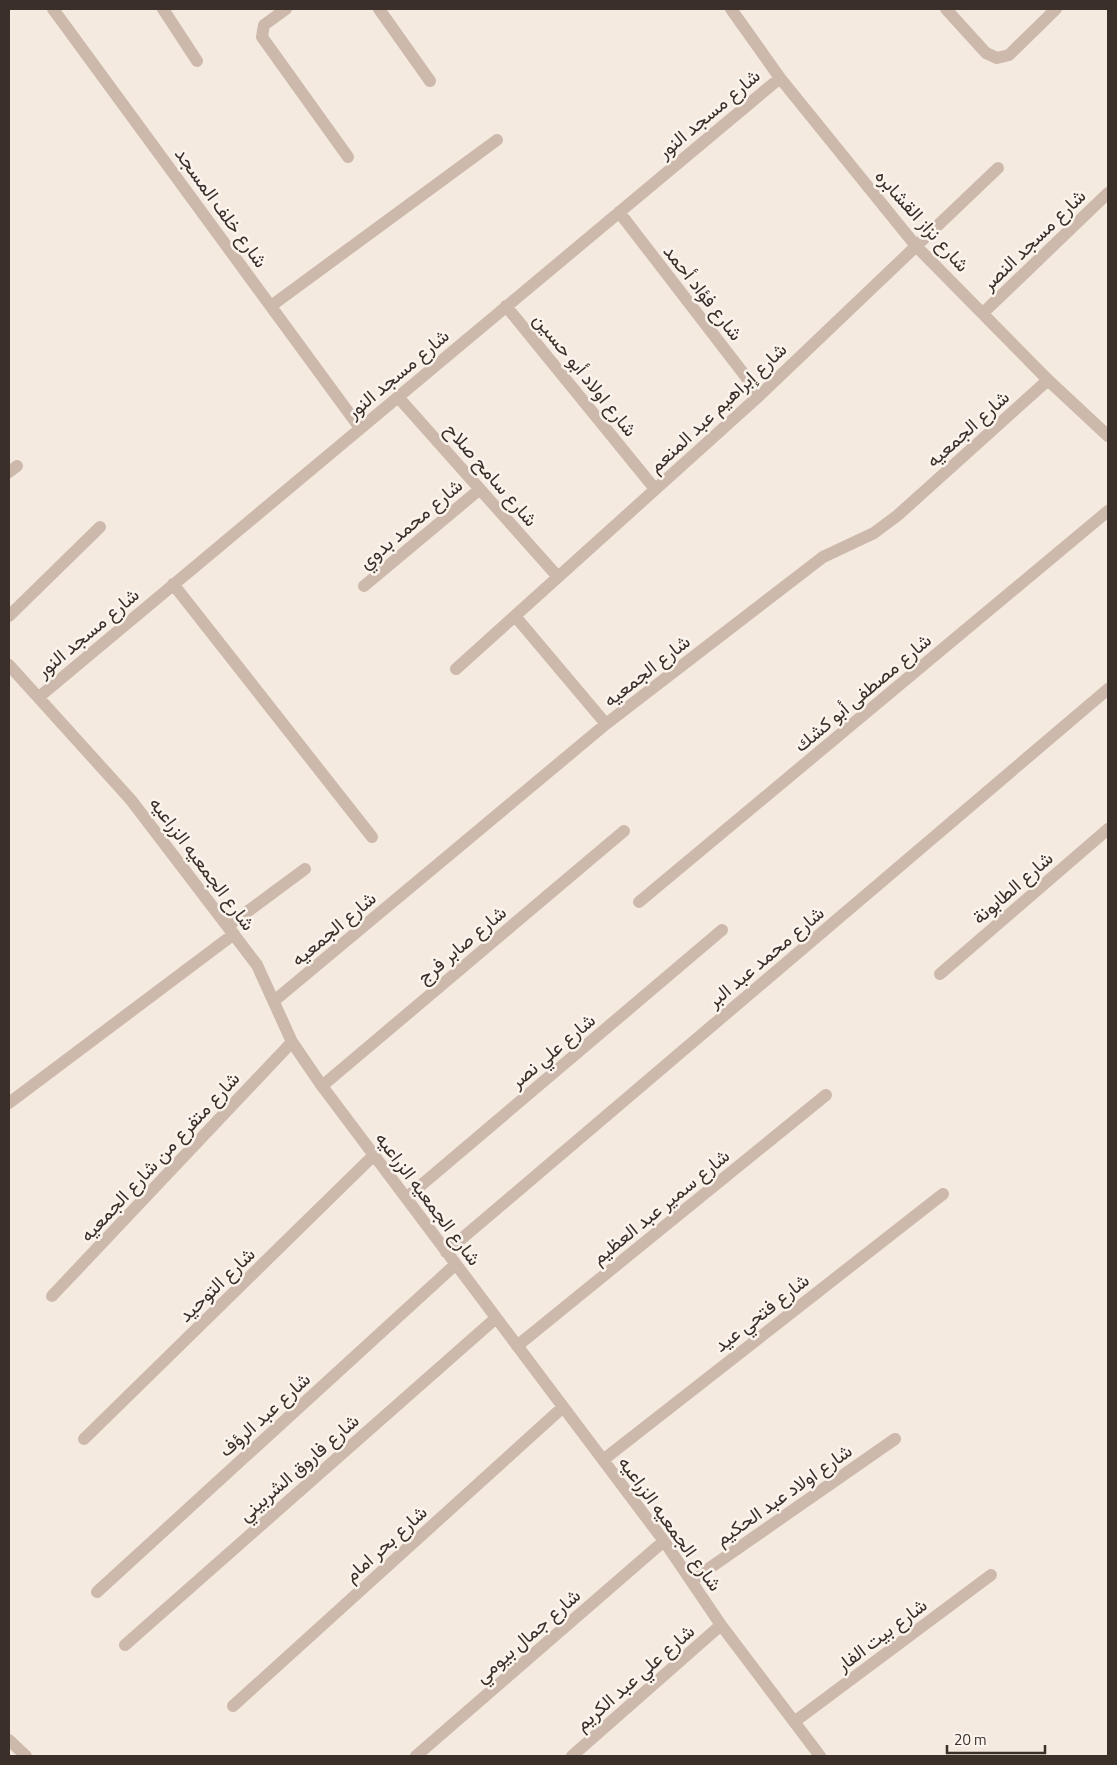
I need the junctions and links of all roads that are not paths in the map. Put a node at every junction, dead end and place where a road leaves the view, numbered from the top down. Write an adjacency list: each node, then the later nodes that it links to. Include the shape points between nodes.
1 (53, 9): 17 (street, شارع خلف المسجد)
2 (163, 9): 8 (street)
3 (286, 9): 12 (street, via 264,25 262,37)
4 (379, 9): 10 (street)
5 (731, 9): 9 (street, شارع نزاز القشابره)
6 (946, 9): 7 (street, via 986,53 997,58 1009,55)
7 (1056, 9)
8 (197, 61)
9 (780, 78): 15 (street, شارع مسجد النور); 16 (street, شارع نزاز القشابره)
10 (430, 81)
11 (496, 140): 17 (street)
12 (348, 158)
13 (998, 168): 16 (street, شارع إبراهيم عبد المنعم)
14 (1108, 193): 19 (street, شارع مسجد النصر)
15 (619, 212): 18 (street, شارع مسجد النور); 21 (street, شارع فؤاد أحمد)
16 (916, 246): 19 (street, شارع نزاز القشابره); 21 (street, شارع إبراهيم عبد المنعم)
17 (270, 306): 23 (street, شارع خلف المسجد)
18 (506, 306): 22 (street, شارع مسجد النور); 26 (street, شارع اولاد أبو حسين)
19 (983, 312): 20 (street, شارع نزاز القشابره)
20 (1048, 380): 24 (street, شارع نزاز القشابره); 38 (street, شارع الجمعيه, via 898,515 874,533 824,556)
21 (760, 394): 26 (street, شارع إبراهيم عبد المنعم)
22 (398, 396): 23 (street, شارع مسجد النور); 25 (street, شارع سامح صلاح)
23 (360, 428): 30 (street, شارع مسجد النور)
24 (1108, 436)
25 (480, 489): 29 (street, شارع سامح صلاح); 31 (street, شارع محمد بدوي)
26 (655, 489): 29 (street, شارع إبراهيم عبد المنعم)
27 (1108, 512): 43 (street, شارع مصطفى أبو كشك)
28 (100, 527): 32 (street)
29 (558, 577): 33 (street, شارع إبراهيم عبد المنعم)
30 (174, 584): 37 (street, شارع مسجد النور); 41 (street)
31 (364, 586)
32 (9, 616)
33 (515, 616): 35 (street, شارع إبراهيم عبد المنعم); 38 (street)
34 (9, 665): 37 (street, شارع الجمعيه الزراعيه)
35 (456, 669)
36 (1108, 690): 55 (street, شارع محمد عبد البر)
37 (39, 697): 44 (street, شارع الجمعيه الزراعيه, via 131,800)
38 (606, 724): 47 (street, شارع الجمعيه)
39 (1108, 829): 46 (street, شارع الطابونة)
40 (624, 831): 49 (street, شارع صابر فرج)
41 (372, 838)
42 (305, 869): 44 (street)
43 (640, 902)
44 (231, 930): 47 (street, شارع الجمعيه الزراعيه, via 258,965); 51 (street)
45 (722, 930): 54 (street, شارع علي نصر)
46 (940, 974)
47 (274, 1002): 48 (street, شارع الجمعيه الزراعيه)
48 (292, 1042): 49 (street, شارع الجمعيه الزراعيه); 57 (street, شارع متفرع من شارع الجمعيه)
49 (322, 1086): 52 (street, شارع الجمعيه الزراعيه)
50 (826, 1095): 59 (street, شارع سمير عبد العظيم)
51 (9, 1103)
52 (374, 1155): 54 (street, شارع الجمعيه الزراعيه); 61 (street, شارع التوحيد)
53 (943, 1194): 63 (street, شارع فتحي عيد)
54 (406, 1198): 55 (street, شارع الجمعيه الزراعيه)
55 (446, 1252): 56 (street, شارع الجمعيه الزراعيه)
56 (456, 1264): 58 (street, شارع الجمعيه الزراعيه); 67 (street, شارع عبد الرؤف)
57 (52, 1296)
58 (496, 1318): 59 (street, شارع الجمعيه الزراعيه); 69 (street, شارع فاروق الشربيني)
59 (517, 1346): 60 (street, شارع الجمعيه الزراعيه)
60 (562, 1408): 63 (street, شارع الجمعيه الزراعيه); 70 (street, شارع بحر امام)
61 (84, 1439)
62 (896, 1439): 66 (street, شارع اولاد عبد الحكيم)
63 (602, 1460): 64 (street, شارع الجمعيه الزراعيه)
64 (664, 1541): 66 (street, شارع الجمعيه الزراعيه); 74 (street, شارع جمال بيومي)
65 (991, 1575): 71 (street, شارع بيت الفار)
66 (691, 1581): 68 (street, شارع الجمعيه الزراعيه)
67 (97, 1592)
68 (721, 1625): 71 (street, شارع الجمعيه الزراعيه); 75 (street, شارع علي عبد الكريم)
69 (125, 1645)
70 (233, 1706)
71 (794, 1722): 76 (street, شارع الجمعيه الزراعيه)
72 (9, 1740): 73 (street)
73 (26, 1756)
74 (416, 1756)
75 (572, 1756)
76 (820, 1756)

